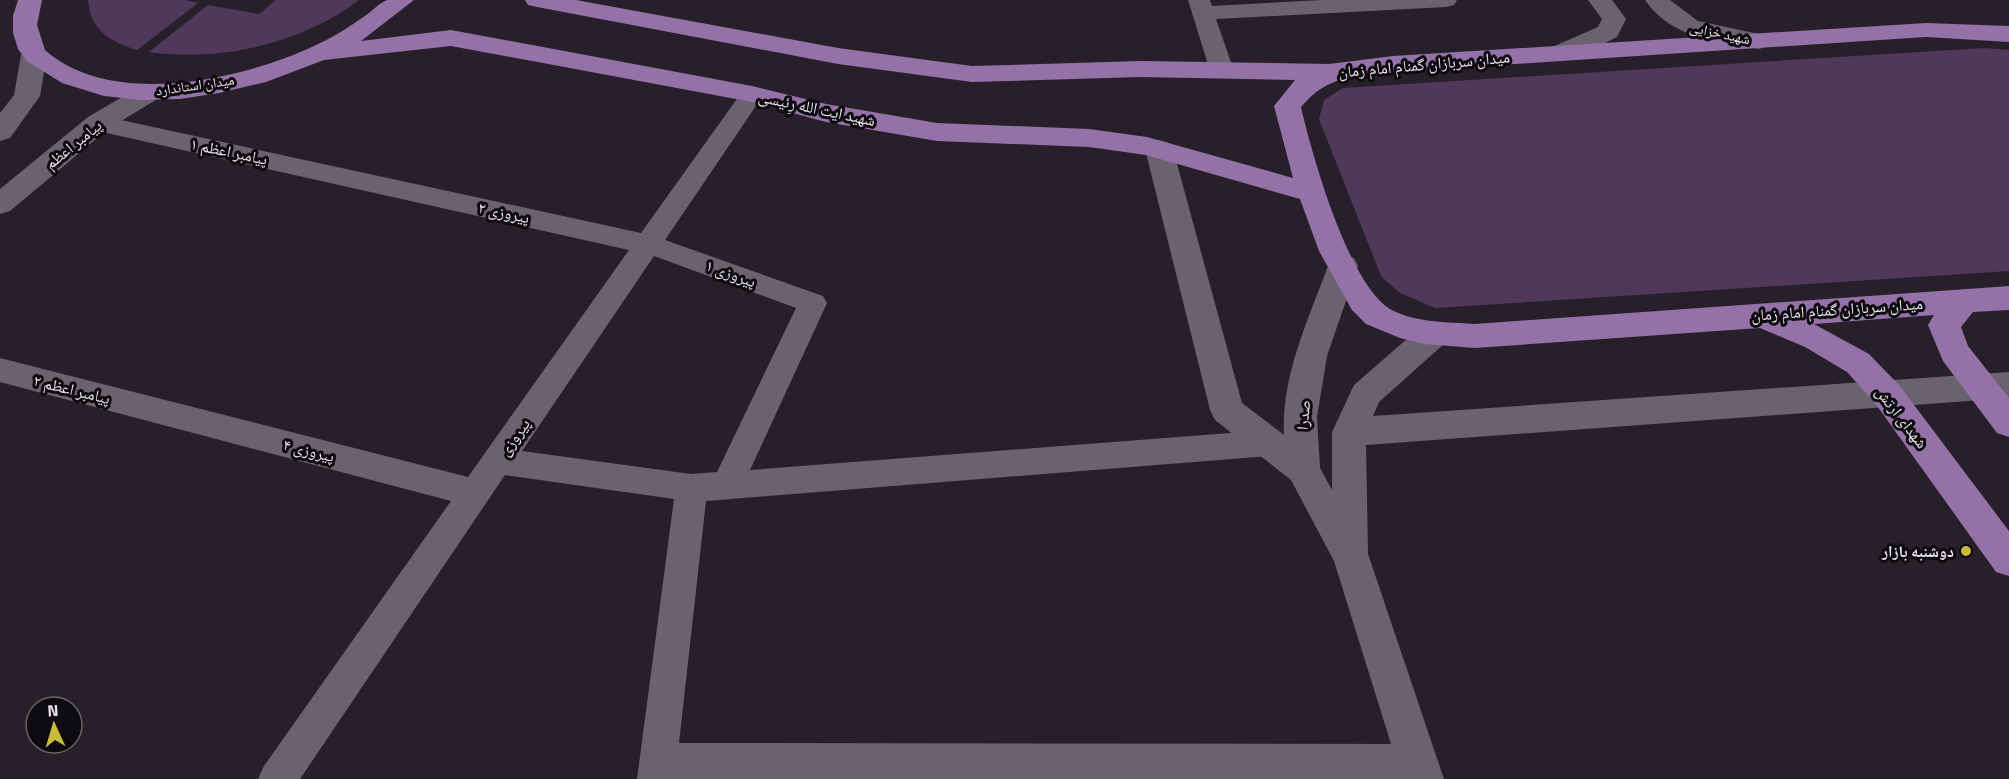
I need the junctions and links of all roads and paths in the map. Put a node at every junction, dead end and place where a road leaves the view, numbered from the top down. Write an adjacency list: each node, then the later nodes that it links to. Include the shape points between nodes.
1 (30, 0): 12 (main road, via 23,30)
2 (402, 0): 10 (main road, میدان استاندارد, via 367,28)
3 (537, 0): 13 (main road, via 838,56 972,74 1140,69)
4 (1446, 0): 7 (street)
5 (1599, 0): 11 (street, via 1614,19 1608,32)
6 (1657, 0): 9 (street, شهید خزایی, via 1667,14 1684,26)
7 (1201, 7): 13 (street)
8 (2009, 34): 9 (main road, میدان سربازان گمنام امام زمان, via 1926,30)
9 (1758, 41): 11 (main road, میدان سربازان گمنام امام زمان)
10 (321, 53): 15 (main road, میدان استاندارد, via 266,73 207,87); 16 (main road, شهید ایت الله رِئیسی, via 451,38)
11 (1559, 53): 14 (main road, میدان سربازان گمنام امام زمان)
12 (34, 55): 15 (main road, میدان استاندارد, via 59,75 99,87); 18 (street, via 27,96)
13 (1222, 72): 14 (main road)
14 (1329, 72): 21 (main road, میدان سربازان گمنام امام زمان, via 1305,85 1287,106 1292,135)
15 (150, 92): 17 (street, پیامبر اعظم)
16 (752, 94): 19 (main road, شهید ایت الله رِئیسی, via 826,113 937,132 1089,138); 23 (street, پیروزی)
17 (98, 123): 20 (street, پیامبر اعظم ۱); 22 (street, پیامبر اعظم)
18 (0, 132)
19 (1159, 149): 21 (main road, شهید ایت الله رِئیسی); 35 (street, via 1227,410)
20 (360, 180): 23 (street, پیروزی ۲)
21 (1312, 193): 24 (main road, میدان سربازان گمنام امام زمان)
22 (0, 204)
23 (648, 244): 36 (street, پیروزی); 38 (street, پیروزی ۱, via 813,303)
24 (1343, 266): 28 (main road, میدان سربازان گمنام امام زمان, via 1360,299 1375,315 1402,328); 37 (street, صدرا, via 1311,356 1300,417)
25 (2009, 298): 26 (main road, میدان سربازان گمنام امام زمان)
26 (1965, 300): 27 (main road, میدان سربازان گمنام امام زمان); 30 (main road, via 1944,325 1954,352)
27 (1760, 315): 28 (main road, میدان سربازان گمنام امام زمان, via 1475,336); 31 (main road, شهدای ارتش, via 1816,338 1858,363)
28 (1434, 334): 34 (street, صدرا, via 1366,394)
29 (0, 370): 32 (street, پیامبر اعظم ۲)
30 (1995, 386): 31 (street); 33 (main road)
31 (1887, 394): 34 (street); 42 (main road, شهدای ارتش)
32 (143, 407): 40 (street, پیروزی ۴)
33 (2009, 423)
34 (1349, 432): 41 (street, صدرا)
35 (1269, 443): 37 (street); 38 (street)
36 (497, 461): 39 (street); 40 (street, پیروزی)
37 (1303, 470): 41 (street, صدرا)
38 (727, 485): 39 (street)
39 (691, 488): 43 (street)
40 (475, 493): 45 (street, پیروزی)
41 (1351, 557): 44 (street, صدرا)
42 (2009, 560)
43 (657, 771): 44 (street)
44 (1421, 771)
45 (277, 779)

